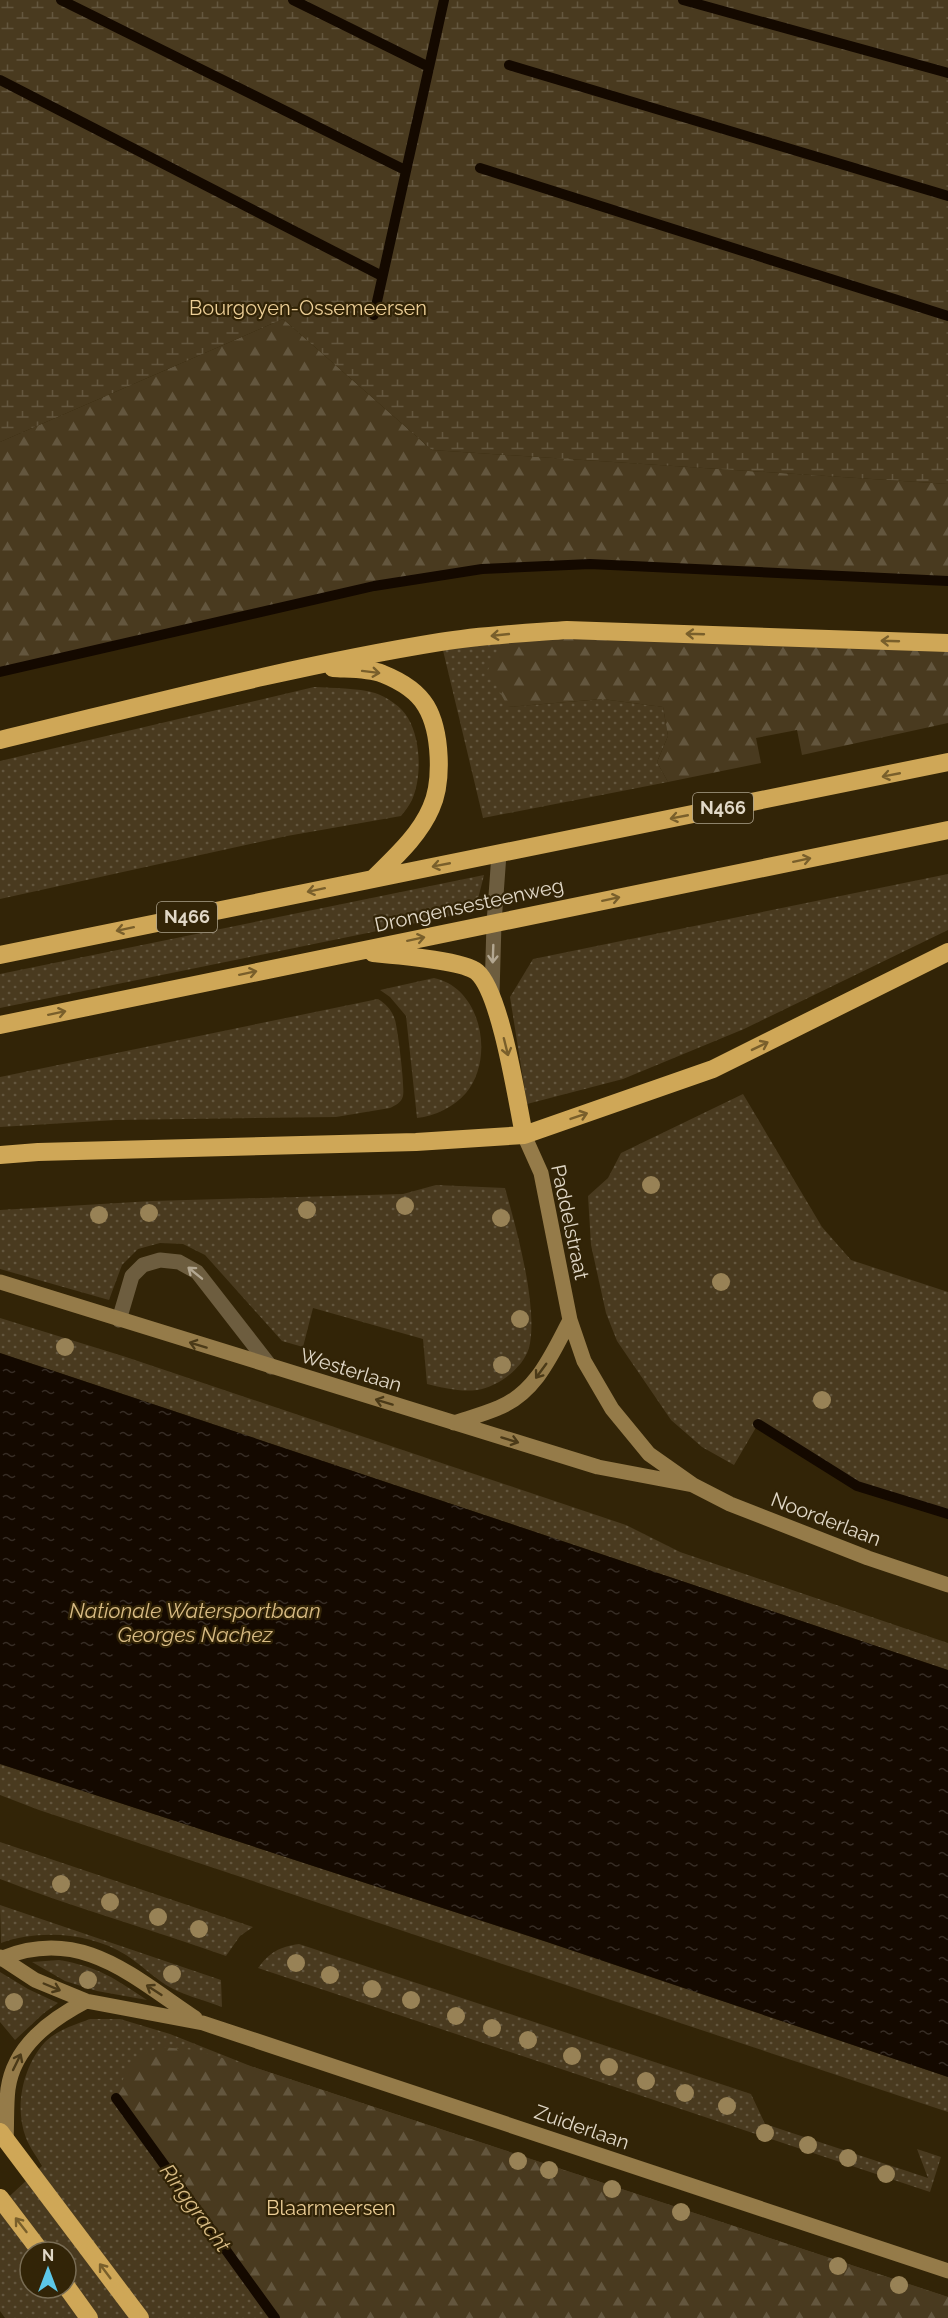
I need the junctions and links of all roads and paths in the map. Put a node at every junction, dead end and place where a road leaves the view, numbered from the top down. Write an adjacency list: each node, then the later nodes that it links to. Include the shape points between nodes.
1 (948, 643): 2 (highway, one-way to 2, via 567,630 441,642)
2 (313, 666): 3 (highway); 7 (highway, one-way to 7, via 381,673 409,688 426,705 435,728 438,778 431,808 405,846)
3 (0, 740)
4 (948, 762): 6 (highway, N466, one-way to 6)
5 (948, 830): 8 (highway, Drongensesteenweg, one-way to 5)
6 (499, 854): 7 (highway, N466, one-way to 7); 8 (lane)
7 (373, 879): 11 (highway, N466, one-way to 11)
8 (494, 923): 9 (highway, Drongensesteenweg, one-way to 8); 12 (lane, one-way to 12)
9 (359, 951): 12 (highway, via 453,963 476,971); 13 (highway, Drongensesteenweg, one-way to 9)
10 (948, 952): 14 (highway, one-way to 10, via 713,1069)
11 (0, 955)
12 (492, 994): 14 (highway, one-way to 14)
13 (0, 1024)
14 (524, 1135): 15 (highway); 18 (street, Paddelstraat, via 541,1173)
15 (0, 1155)
16 (0, 1282): 17 (street, Westerlaan)
17 (119, 1320): 19 (street, Westerlaan, one-way to 17); 19 (lane, one-way to 17, via 198,1272 179,1262 160,1260 143,1265 132,1276)
18 (570, 1320): 20 (street, one-way to 20, via 543,1370 524,1393 500,1408); 21 (street, Paddelstraat, via 584,1361 612,1409 650,1454)
19 (271, 1367): 20 (street, Westerlaan, one-way to 19)
20 (447, 1421): 21 (street, Westerlaan, one-way to 21, via 598,1467)
21 (693, 1485): 22 (street, Noorderlaan, via 730,1504)
22 (948, 1585)
23 (0, 1958): 24 (street, Zuiderlaan, one-way to 24, via 35,1980); 25 (street, Zuiderlaan, one-way to 23, via 108,1960 80,1950 51,1948)
24 (86, 2001): 25 (street, Zuiderlaan); 26 (street, one-way to 24, via 8,2088 19,2056 36,2035)
25 (203, 2023): 29 (street, Zuiderlaan)
26 (3, 2136): 32 (highway, one-way to 26)
27 (0, 2198): 28 (highway, one-way to 27)
28 (32, 2240)
29 (948, 2271)
30 (76, 2300): 31 (highway)
31 (89, 2318)
32 (140, 2318)

